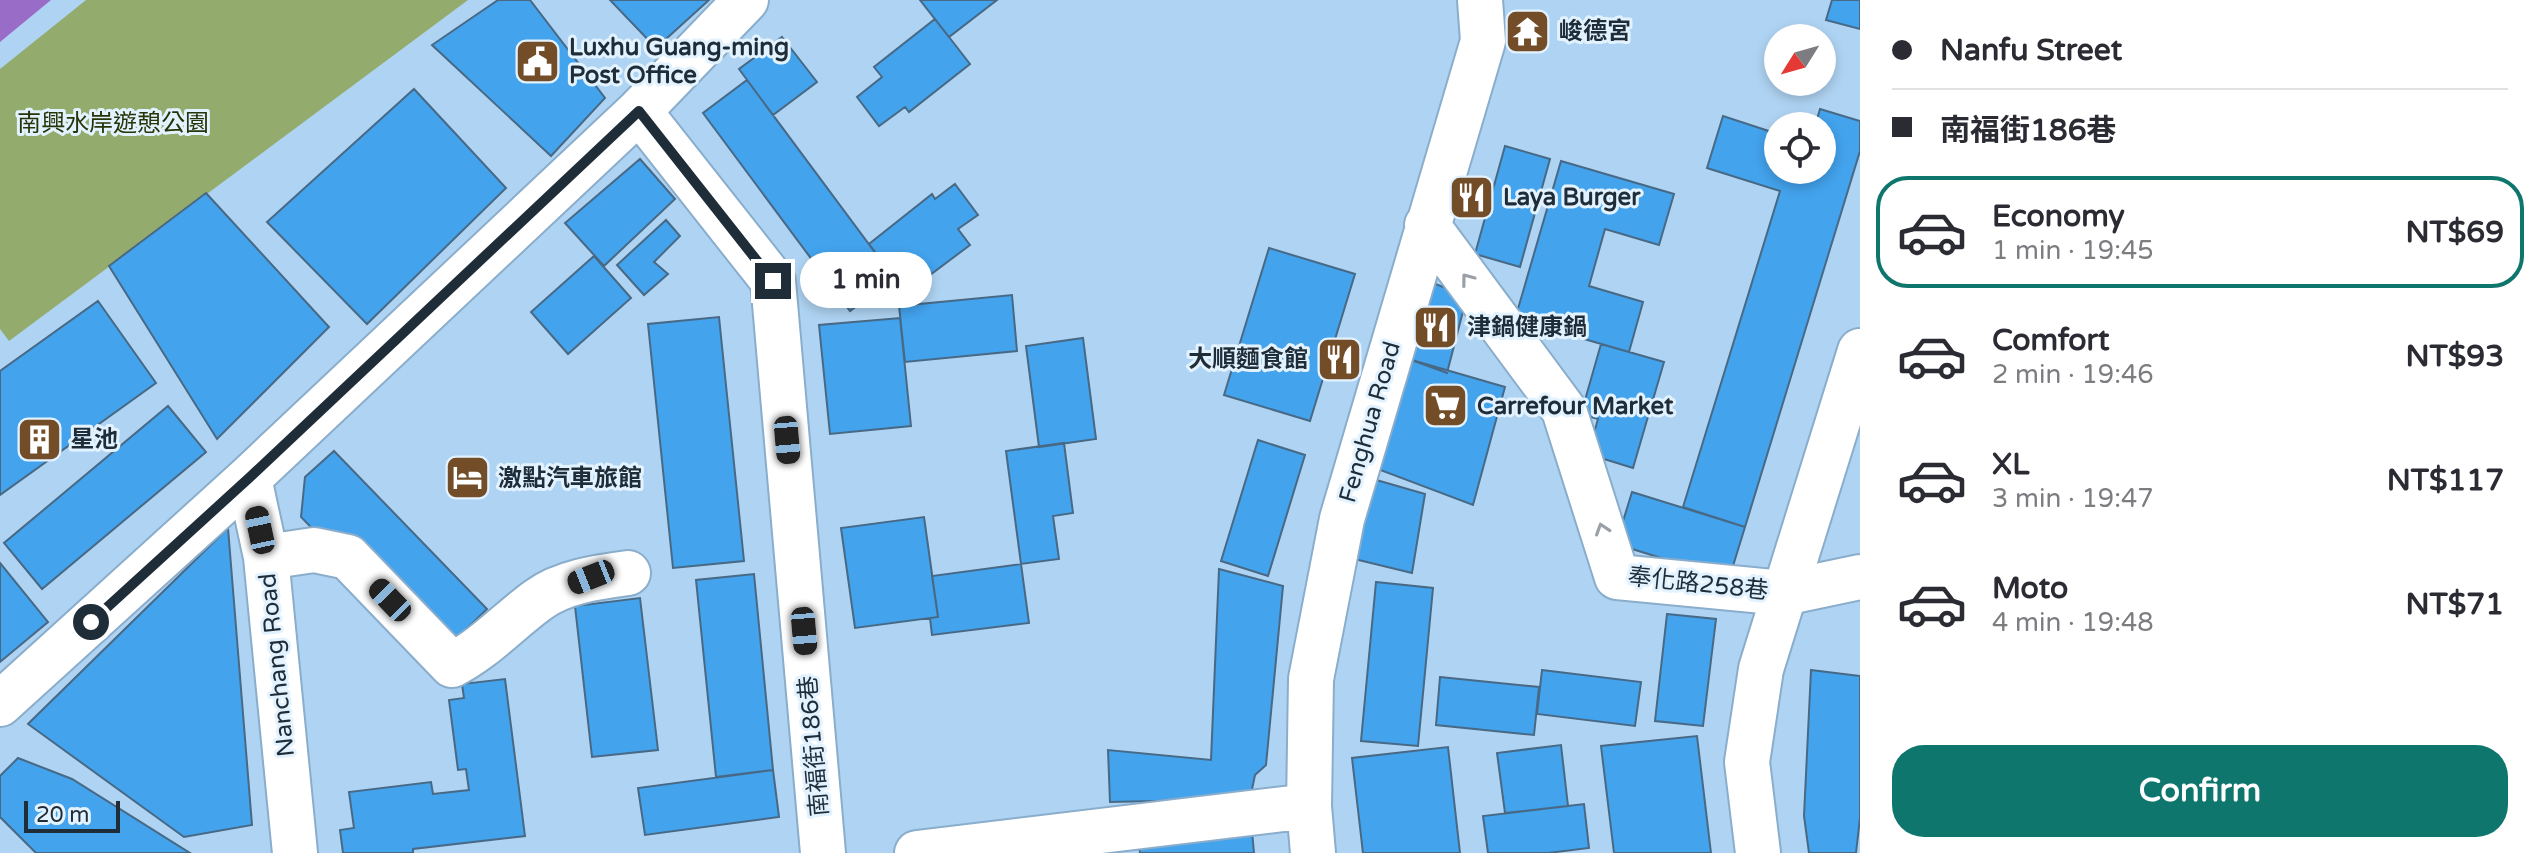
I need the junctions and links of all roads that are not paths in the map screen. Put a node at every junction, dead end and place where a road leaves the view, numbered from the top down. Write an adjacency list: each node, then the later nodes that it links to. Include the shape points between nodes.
1 (746, 0): 3 (street)
2 (1480, 0): 4 (street, Fenghua Road, via 1483,41)
3 (639, 111): 6 (street); 14 (street, 南福街186巷, via 773,281)
4 (1427, 225): 10 (street, 奉化路258巷, one-way to 4, via 1617,577 1564,410); 12 (street, Fenghua Road, via 1342,519 1311,679)
5 (1860, 351): 10 (street, 奉化路258巷)
6 (249, 478): 7 (street, Nanchang Road); 11 (street)
7 (266, 557): 8 (street, via 314,550 348,557 452,665 541,597 591,577); 13 (street, Nanchang Road)
8 (628, 573)
9 (1860, 577): 10 (street)
10 (1784, 593): 17 (street, via 1761,669 1747,762)
11 (0, 704)
12 (1309, 806): 15 (street); 16 (street, Fenghua Road)
13 (295, 853)
14 (823, 853)
15 (917, 853)
16 (1313, 853)
17 (1758, 853)

